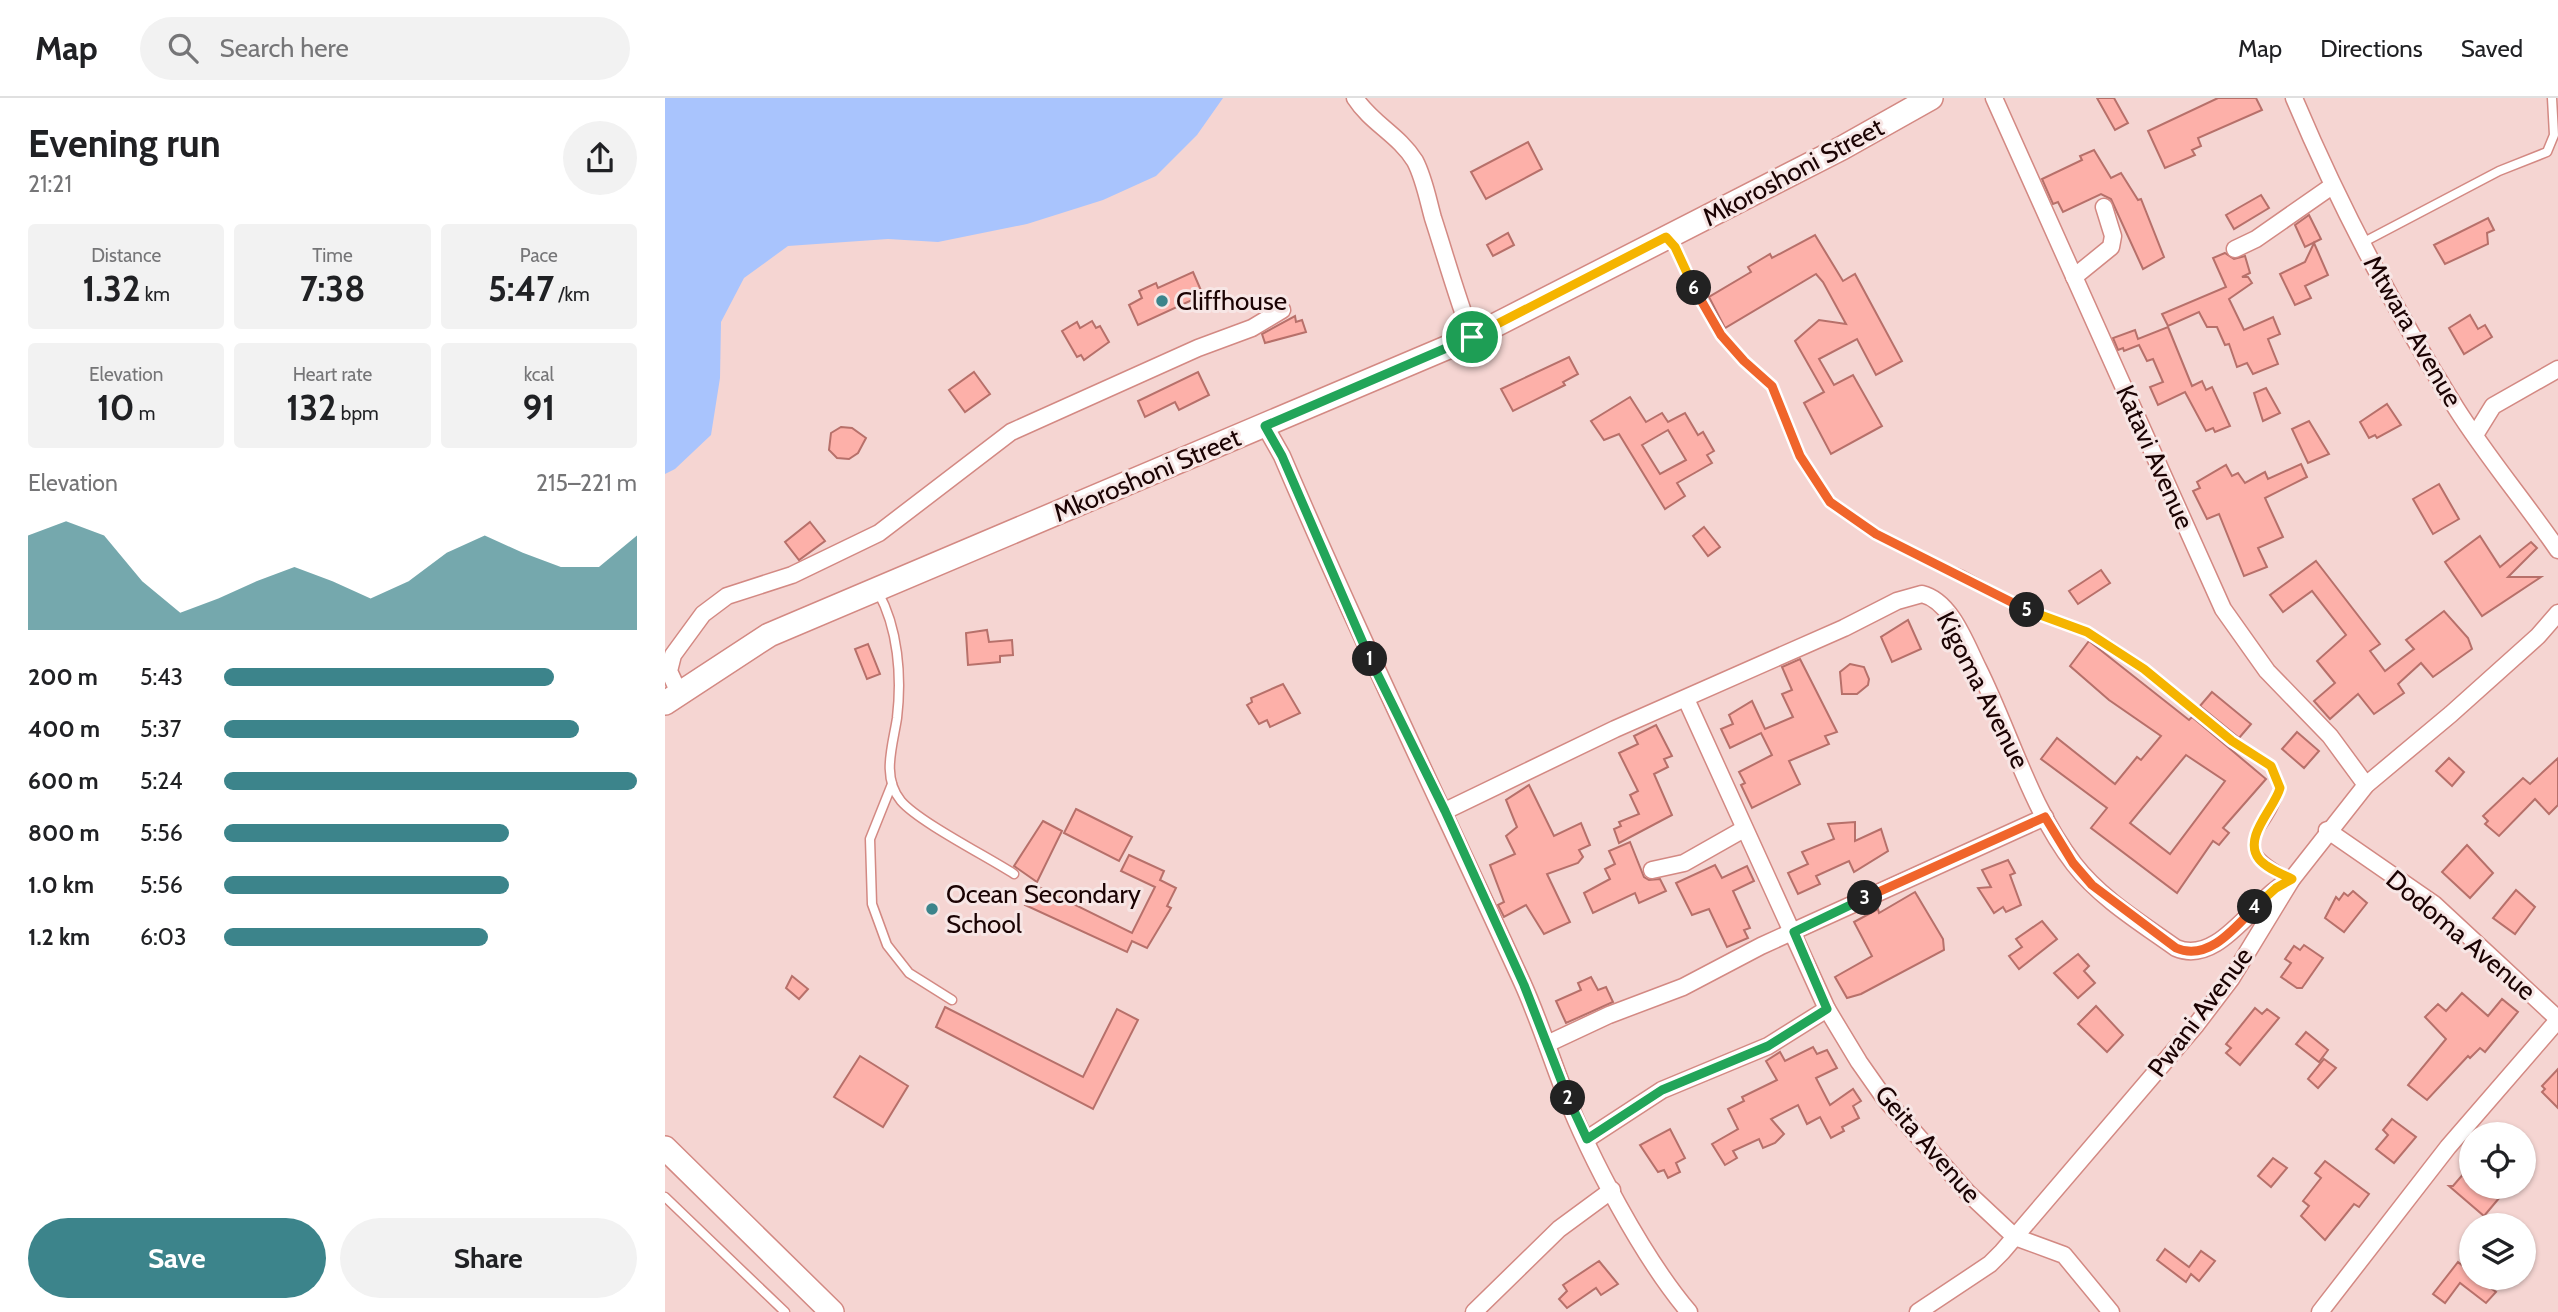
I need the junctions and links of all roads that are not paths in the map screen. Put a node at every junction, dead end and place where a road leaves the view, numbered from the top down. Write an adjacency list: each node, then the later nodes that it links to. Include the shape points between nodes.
1 (1355, 98): 13 (street, via 1394,134 1415,162)
2 (1931, 98): 8 (street, Mkoroshoni Street)
3 (1994, 98): 11 (street, Katavi Avenue)
4 (2294, 98): 6 (street, Mtwara Avenue)
5 (2552, 98): 9 (lane, via 2554,135 2547,152 2481,180)
6 (2332, 186): 9 (street, Mtwara Avenue); 10 (street)
7 (2105, 207): 11 (street, via 2113,236 2111,247)
8 (1666, 237): 13 (street, Mkoroshoni Street); 31 (lane, via 1721,335 1772,386 1800,456 1830,502 1919,557 2108,644 2271,766 2280,788 2260,824 2255,849 2259,860)
9 (2362, 243): 16 (street, Mtwara Avenue)
10 (2235, 249)
11 (2074, 277): 24 (street, Katavi Avenue, via 2223,609 2267,671 2330,736)
12 (1282, 310): 20 (street, via 1252,328 1011,432 879,534 792,575 727,596 685,635)
13 (1472, 337): 15 (street, Mkoroshoni Street)
14 (2558, 369): 16 (street, via 2493,406)
15 (1265, 426): 18 (street, Mkoroshoni Street); 25 (street, via 1388,700)
16 (2476, 435): 17 (street, Mtwara Avenue)
17 (2558, 550)
18 (876, 589): 21 (street, Mkoroshoni Street, via 769,635); 23 (lane, via 889,611 898,671)
19 (2558, 613): 24 (street, Pwani Avenue, via 2451,714)
20 (667, 668): 21 (street)
21 (672, 698)
22 (1686, 699): 25 (street, Kigoma Avenue); 26 (street, Kigoma Avenue, via 1887,606 1924,594 1939,603 1954,623); 27 (street, Geita Avenue)
23 (892, 784): 30 (lane, via 907,807); 33 (lane, via 870,838 872,904 887,945 909,973)
24 (2366, 785): 28 (street, Pwani Avenue)
25 (1445, 811): 36 (street)
26 (2045, 817): 31 (street, Kigoma Avenue, via 2092,885 2186,952 2216,944 2266,896); 32 (street)
27 (1745, 829): 29 (street, via 1684,863); 32 (street, Geita Avenue)
28 (2327, 830): 31 (street, Pwani Avenue); 35 (street, Dodoma Avenue, via 2434,904)
29 (1652, 870)
30 (1014, 874)
31 (2292, 879): 41 (street, Pwani Avenue, via 2203,1016)
32 (1794, 932): 34 (street, Geita Avenue); 36 (street, via 1682,987)
33 (952, 1000)
34 (1827, 1009): 37 (street, via 1768,1046 1662,1090); 41 (street, Geita Avenue, via 1885,1099 1968,1193)
35 (2558, 1020): 48 (street, via 2448,1147)
36 (1547, 1044): 37 (street)
37 (1587, 1139): 39 (street)
38 (665, 1148): 43 (street)
39 (1612, 1190): 44 (street, via 1551,1236); 45 (street)
40 (665, 1198): 42 (lane)
41 (2015, 1237): 46 (street, Pwani Avenue, via 1990,1264); 47 (street, Geita Avenue, via 2064,1255)
42 (785, 1312)
43 (832, 1312)
44 (1474, 1312)
45 (1689, 1312)
46 (1918, 1312)
47 (2111, 1312)
48 (2320, 1312)

